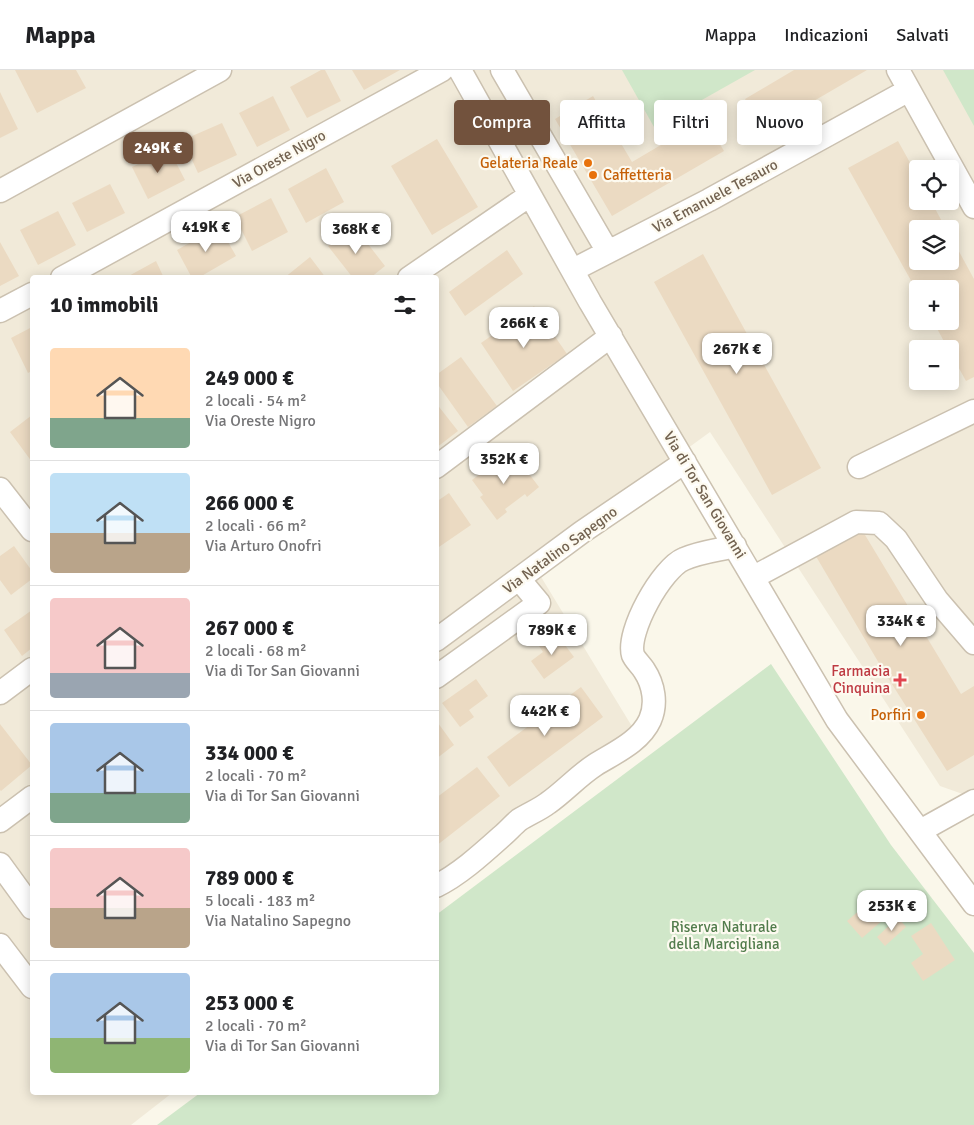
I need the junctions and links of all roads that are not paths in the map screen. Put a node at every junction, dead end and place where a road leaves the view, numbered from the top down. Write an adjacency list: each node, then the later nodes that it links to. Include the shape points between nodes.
1 (220, 70): 7 (street)
2 (442, 70): 12 (street, Via Oreste Nigro)
3 (460, 70): 8 (street, Via di Tor San Giovanni)
4 (502, 70): 10 (street)
5 (898, 70): 6 (street)
6 (909, 90): 9 (street); 10 (street, Via Emanuele Tesauro)
7 (0, 190)
8 (530, 195): 11 (street, Via di Tor San Giovanni); 13 (street)
9 (974, 207)
10 (608, 252): 11 (street, Via Emanuele Tesauro)
11 (573, 270): 16 (street, Via di Tor San Giovanni)
12 (67, 275)
13 (413, 275)
14 (30, 295): 15 (street)
15 (0, 312)
16 (611, 336): 18 (street, Via di Tor San Giovanni); 19 (street)
17 (974, 411): 20 (street)
18 (685, 462): 23 (street, Via di Tor San Giovanni); 25 (street, Via Natalino Sapegno)
19 (439, 466)
20 (859, 466)
21 (0, 489): 22 (street)
22 (30, 527)
23 (735, 546): 24 (street, Via di Tor San Giovanni); 36 (street, via 684,558 676,563 664,574 633,634 634,655 645,672 654,698 646,727 635,739 577,777 548,803 519,820 491,846)
24 (754, 577): 27 (street, via 856,522 879,523 896,539 937,600); 34 (street, Via di Tor San Giovanni, via 837,720)
25 (519, 579): 26 (street, Via Natalino Sapegno); 29 (street, via 540,603)
26 (439, 638)
27 (974, 643)
28 (30, 670): 30 (street)
29 (439, 675)
30 (0, 693)
31 (30, 798): 33 (street)
32 (974, 801): 34 (street)
33 (0, 821)
34 (920, 831): 37 (street, Via di Tor San Giovanni)
35 (0, 864): 38 (street)
36 (439, 884)
37 (974, 904)
38 (30, 905)
39 (0, 945): 40 (street)
40 (30, 984)

